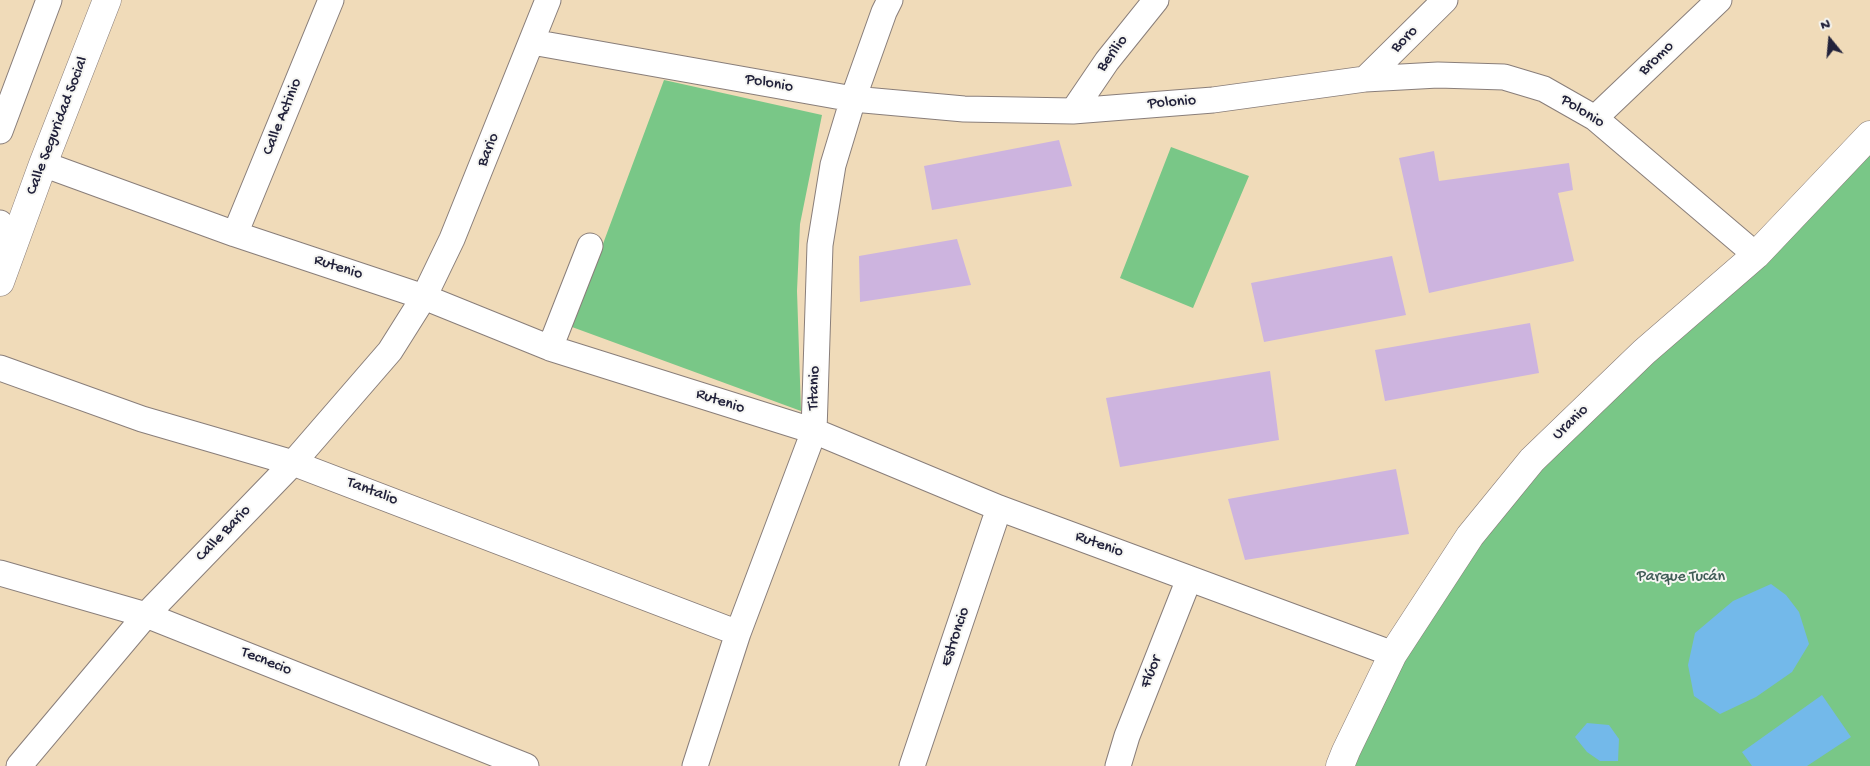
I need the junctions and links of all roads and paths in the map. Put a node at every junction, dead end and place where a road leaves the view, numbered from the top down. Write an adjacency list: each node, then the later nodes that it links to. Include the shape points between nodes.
1 (49, 0): 14 (street)
2 (107, 0): 16 (street, Calle Seguridad Social)
3 (331, 0): 18 (street, Calle Actinio)
4 (548, 0): 9 (street, Bario)
5 (890, 0): 11 (street, Titanio)
6 (1156, 0): 12 (street, Berilio, via 1107,60)
7 (1445, 0): 10 (street, Boro)
8 (1719, 0): 13 (street, Bromo)
9 (532, 42): 11 (street, Polonio); 23 (street, Bario, via 452,239)
10 (1365, 79): 12 (street, Polonio, via 1213,100); 13 (street, Polonio, via 1438,75 1504,77 1544,89)
11 (853, 98): 12 (street, Polonio, via 964,109); 26 (street, Titanio, via 833,165 820,245)
12 (1073, 111)
13 (1595, 118): 21 (street, Polonio)
14 (0, 131)
15 (1870, 135): 21 (street, Uranio)
16 (43, 164): 18 (street, Rutenio); 20 (street, Calle Seguridad Social)
17 (0, 223): 20 (street)
18 (235, 234): 23 (street, Rutenio)
19 (590, 246): 24 (street)
20 (11, 252): 22 (street, Calle Seguridad Social)
21 (1756, 255): 33 (street, Uranio, via 1644,352 1532,460 1470,536)
22 (0, 282)
23 (424, 297): 24 (street, Rutenio); 27 (street, Calle Bario, via 390,351)
24 (550, 348): 26 (street, Rutenio)
25 (0, 368): 27 (street, Tantalio, via 142,419)
26 (814, 431): 28 (street, Rutenio); 32 (street, Titanio)
27 (293, 462): 31 (street, Calle Bario); 32 (street, Tantalio)
28 (999, 508): 30 (street, Rutenio); 37 (street, Estroncio)
29 (0, 572): 31 (street, Tecnecio)
30 (1189, 579): 33 (street, Rutenio); 38 (street, Flúor)
31 (146, 615): 34 (street, Calle Bario); 35 (street, Tecnecio)
32 (738, 633): 36 (street, Titanio)
33 (1393, 654): 39 (street, Uranio)
34 (19, 766)
35 (526, 766)
36 (695, 766)
37 (912, 766)
38 (1118, 766)
39 (1340, 766)

